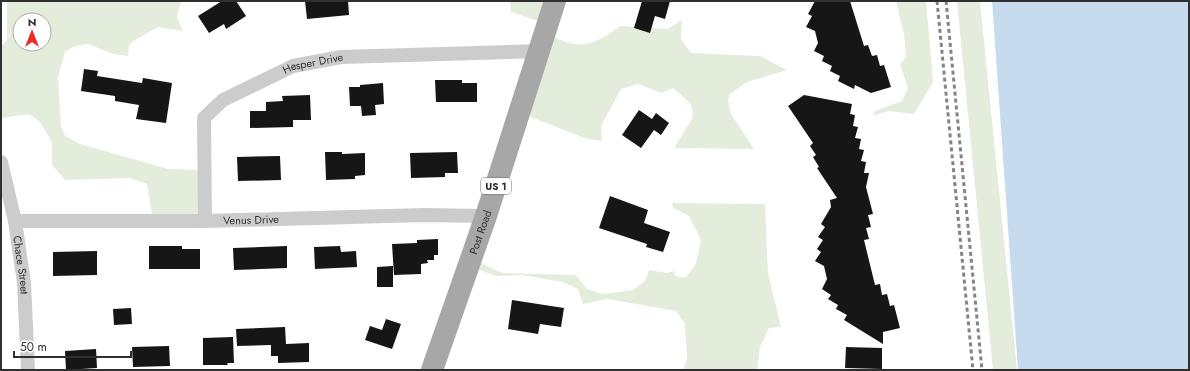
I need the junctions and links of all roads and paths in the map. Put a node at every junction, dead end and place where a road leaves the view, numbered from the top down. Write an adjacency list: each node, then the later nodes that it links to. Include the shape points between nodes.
1 (555, 1): 2 (main road, Post Road / US 1)
2 (539, 51): 4 (main road, Post Road / US 1); 6 (street, Hesper Drive, via 341,57 293,66 223,100 204,118)
3 (1, 162): 5 (street, Chace Street)
4 (486, 216): 6 (street, Venus Drive, via 423,215); 8 (main road, Post Road / US 1)
5 (15, 221): 6 (street, Venus Drive); 7 (street, Chace Street, via 24,283)
6 (205, 222)
7 (28, 370)
8 (432, 370)

